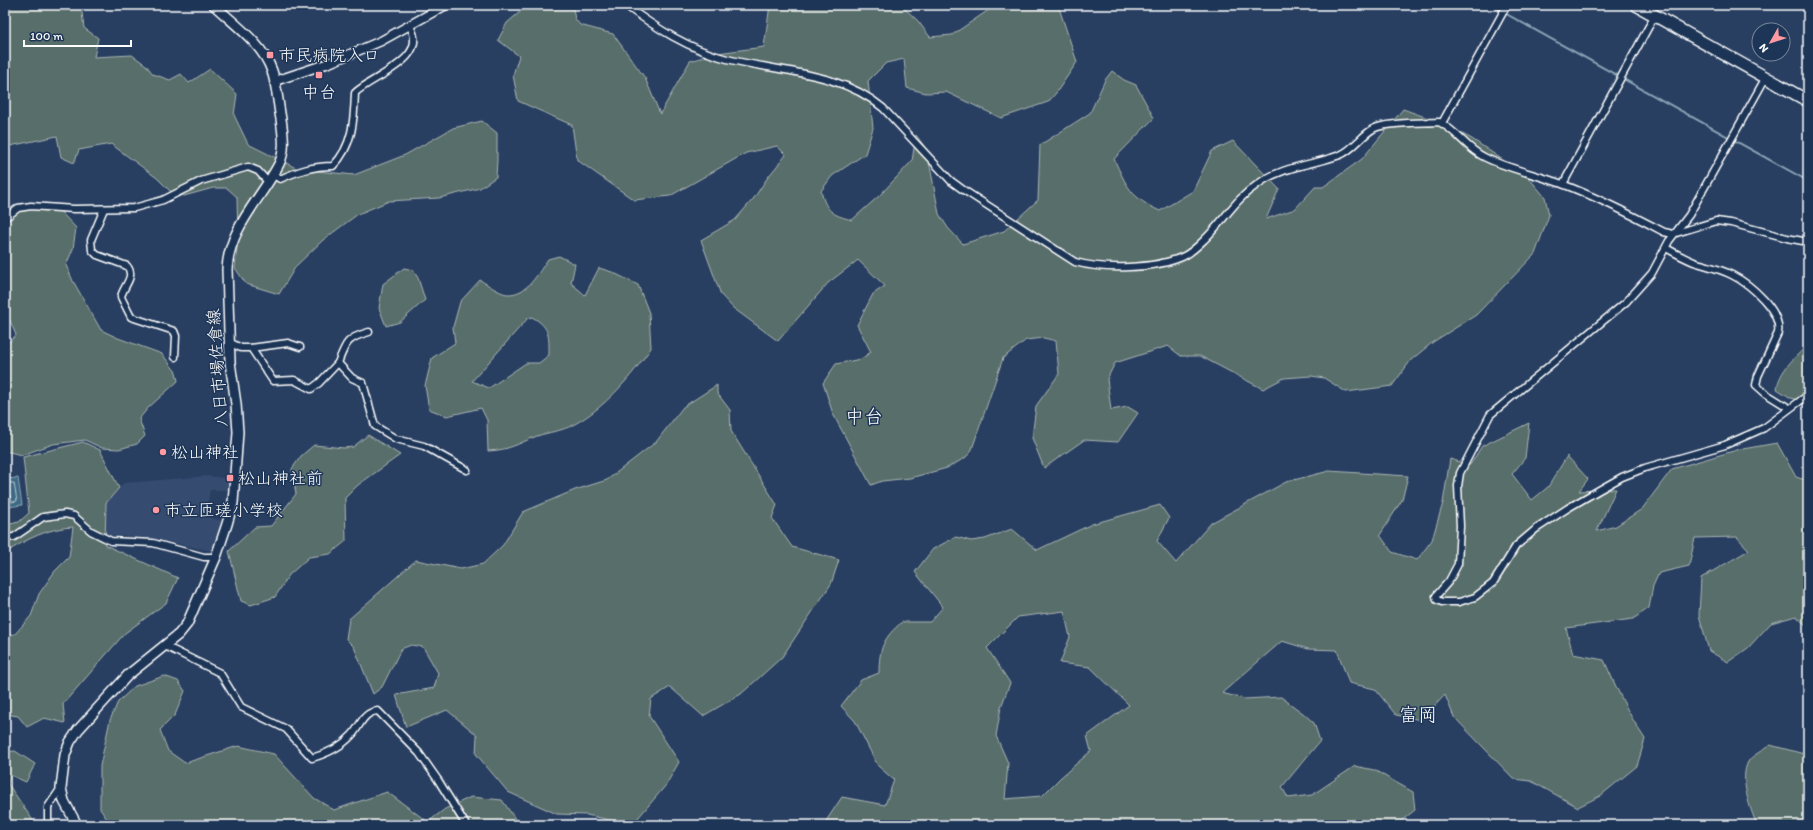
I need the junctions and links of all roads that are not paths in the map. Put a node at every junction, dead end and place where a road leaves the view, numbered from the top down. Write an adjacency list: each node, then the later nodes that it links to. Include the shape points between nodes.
1 (214, 5): 9 (main road, 八日市場佐倉線, via 264,56)
2 (446, 5): 7 (street)
3 (625, 5): 11 (street, via 650,24 686,44 726,58 836,81 872,98 962,189 1075,262 1106,268 1168,262 1184,256 1204,240 1237,201 1258,183 1278,172 1342,155 1374,128)
4 (1507, 5): 11 (street)
5 (1636, 5): 6 (highway)
6 (1655, 15): 8 (highway); 13 (street)
7 (409, 25): 9 (street, via 341,58); 12 (street, via 415,34 414,46 410,52 384,75 361,86 355,93 354,124 341,158 333,166 302,170 280,179)
8 (1766, 77): 10 (highway); 16 (street, via 1689,215)
9 (275, 81): 12 (main road, 八日市場佐倉線, via 284,146 279,163)
10 (1808, 101)
11 (1442, 123): 13 (street, via 1484,157)
12 (270, 178): 14 (street, via 253,169 243,168 201,181 163,200 134,208); 20 (main road, 八日市場佐倉線, via 230,246 227,269)
13 (1563, 184): 16 (street, via 1610,203 1664,232)
14 (104, 209): 15 (street, via 31,206 18,208); 23 (street, via 91,240 92,250 97,255 127,266 130,275 121,297 128,315 174,332)
15 (5, 218)
16 (1673, 234): 17 (street, via 1716,222 1731,223); 18 (street)
17 (1808, 242)
18 (1666, 248): 26 (street, via 1682,257 1738,278 1752,288 1774,311 1779,326 1778,333 1756,385); 26 (street, via 1652,274 1626,302 1490,415 1460,473 1458,564 1449,581 1436,596 1437,600 1449,603 1475,597 1493,583 1516,546 1536,529 1616,480 1645,468 1725,445 1764,428)
19 (369, 332): 24 (street, via 353,336 344,346)
20 (229, 342): 22 (street, via 241,348); 29 (main road, 八日市場佐倉線, via 236,404 237,443 232,503)
21 (300, 347): 22 (street, via 288,343)
22 (251, 348): 24 (street, via 273,381 294,380 311,389)
23 (175, 357)
24 (338, 363): 27 (street, via 352,378 362,383 375,426 396,439 424,446)
25 (1807, 396): 26 (street)
26 (1789, 408)
27 (467, 470)
28 (5, 538): 29 (street, via 14,537 43,517 65,514 74,516 91,531 111,541 153,543 204,557)
29 (216, 557): 30 (main road, 八日市場佐倉線, via 187,624)
30 (165, 646): 31 (main road, 八日市場佐倉線, via 128,675 73,737 65,755); 34 (street, via 220,673 241,707 286,729 312,758 325,755 352,736 365,716 378,710 419,753)
31 (62, 788): 32 (street, via 48,807); 33 (main road, 八日市場佐倉線, via 64,801)
32 (48, 825)
33 (77, 825)
34 (466, 825)

